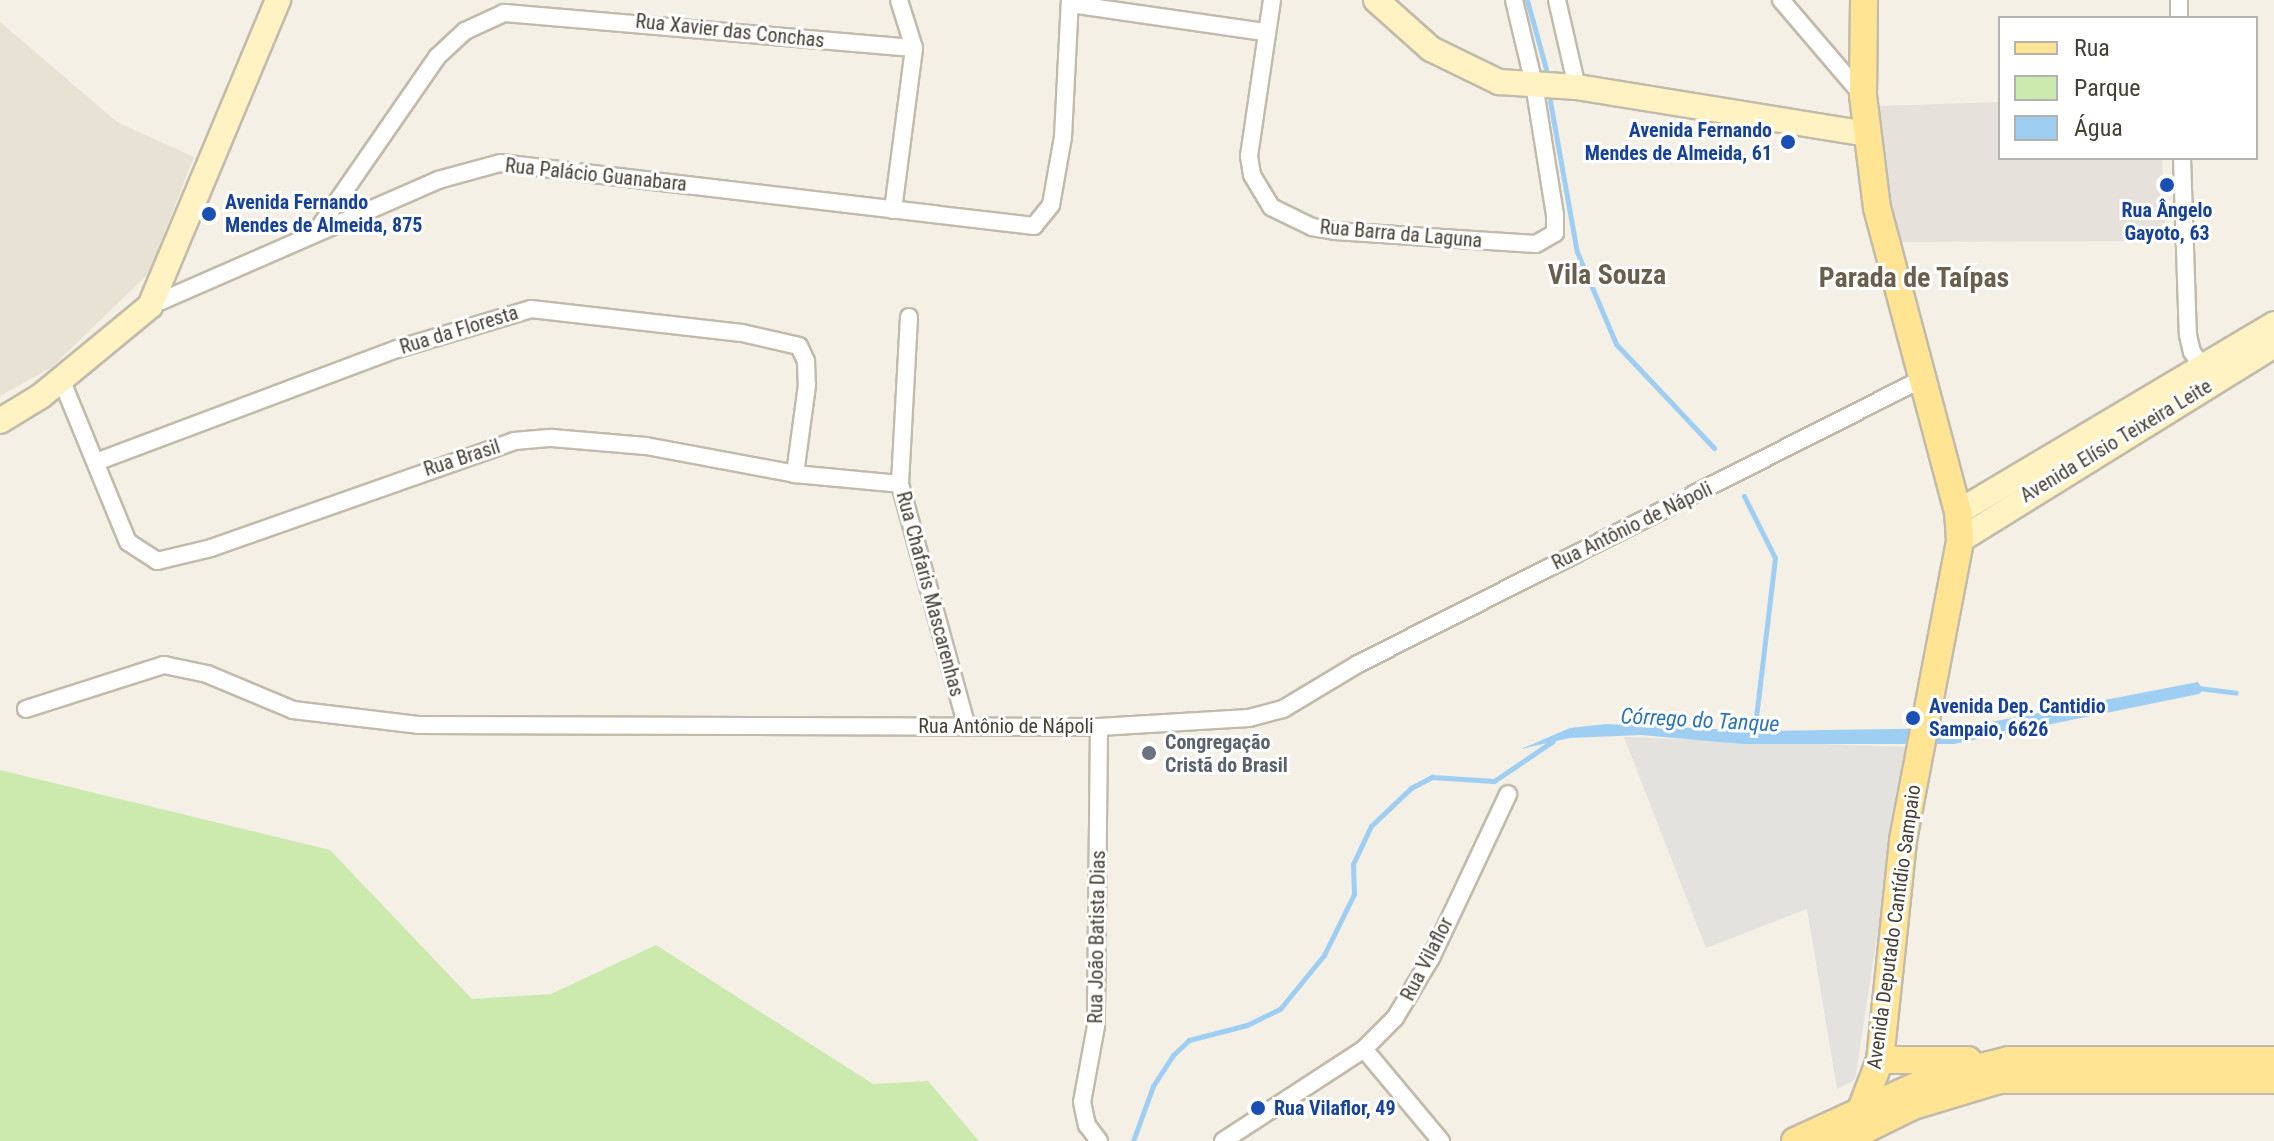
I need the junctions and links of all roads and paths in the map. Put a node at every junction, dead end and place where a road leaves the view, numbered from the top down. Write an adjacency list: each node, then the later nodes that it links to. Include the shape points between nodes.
1 (278, 0): 19 (street)
2 (899, 0): 11 (street)
3 (1272, 0): 10 (street, Rua Barra da Laguna)
4 (1376, 0): 12 (street, via 1431,49 1467,70 1499,82)
5 (1514, 0): 12 (street)
6 (1557, 0): 13 (street)
7 (1781, 0): 14 (street)
8 (1864, 0): 14 (main road, Avenida Deputado Cantídio Sampaio)
9 (1070, 2): 10 (street); 17 (street, Rua Palácio Guanabara, via 1067,102 1051,205 1042,221 1020,227)
10 (1265, 32): 12 (street, Rua Barra da Laguna, via 1249,156 1256,184 1271,207 1312,227 1536,244 1555,233)
11 (914, 48): 17 (street); 18 (street, Rua Xavier das Conchas, via 504,13 465,31 437,57)
12 (1534, 84): 13 (street)
13 (1577, 87): 15 (street)
14 (1863, 96): 15 (main road, Avenida Deputado Cantídio Sampaio)
15 (1866, 134): 25 (main road, Avenida Deputado Cantídio Sampaio, via 1877,208)
16 (2182, 160): 23 (street, via 2188,335)
17 (893, 210): 18 (street, Rua Palácio Guanabara, via 500,163 457,173)
18 (316, 232): 19 (street, Rua Palácio Guanabara)
19 (150, 306): 24 (street)
20 (909, 317): 29 (street, Rua Chafaris Mascarenhas)
21 (2274, 324): 23 (street, Avenida Elísio Teixeira Leite)
22 (2274, 345): 23 (street, Avenida Elísio Teixeira Leite)
23 (2208, 374): 30 (street, Avenida Elísio Teixeira Leite); 31 (street, Avenida Elísio Teixeira Leite)
24 (61, 379): 26 (street); 27 (street)
25 (1922, 379): 30 (main road, Avenida Deputado Cantídio Sampaio); 34 (street, Rua Antônio de Nápoli, via 1358,664 1283,709 1229,721)
26 (0, 421)
27 (96, 462): 28 (street, Rua Brasil, via 128,542 157,561 200,552 514,441 552,438 646,446); 28 (street, Rua da Floresta, via 397,349 531,309 742,333 799,346 807,385)
28 (795, 474): 29 (street, Rua Brasil)
29 (900, 484): 33 (street, Rua Chafaris Mascarenhas)
30 (1958, 512): 31 (main road, Avenida Deputado Cantídio Sampaio)
31 (1960, 540): 37 (main road, Avenida Deputado Cantídio Sampaio, via 1895,895)
32 (26, 709): 33 (street, Rua Antônio de Nápoli, via 164,665 207,674 293,710 373,722)
33 (967, 727): 34 (street, Rua Antônio de Nápoli)
34 (1099, 727): 42 (street, Rua João Batista Dias, via 1096,1026 1082,1102 1087,1125)
35 (1508, 794): 36 (street, Rua Vilaflor, via 1412,993)
36 (1364, 1049): 43 (street, Rua Vilaflor); 44 (street)
37 (1880, 1060): 38 (main road); 41 (main road, Avenida Deputado Cantídio Sampaio)
38 (2009, 1060): 39 (main road); 41 (main road, via 1954,1071)
39 (2274, 1060)
40 (2274, 1080): 46 (main road, via 1999,1080 1927,1101)
41 (1862, 1107): 45 (main road); 46 (main road, Avenida Deputado Cantídio Sampaio)
42 (1098, 1139)
43 (1223, 1141)
44 (1441, 1141)
45 (1795, 1141)
46 (1840, 1141)

